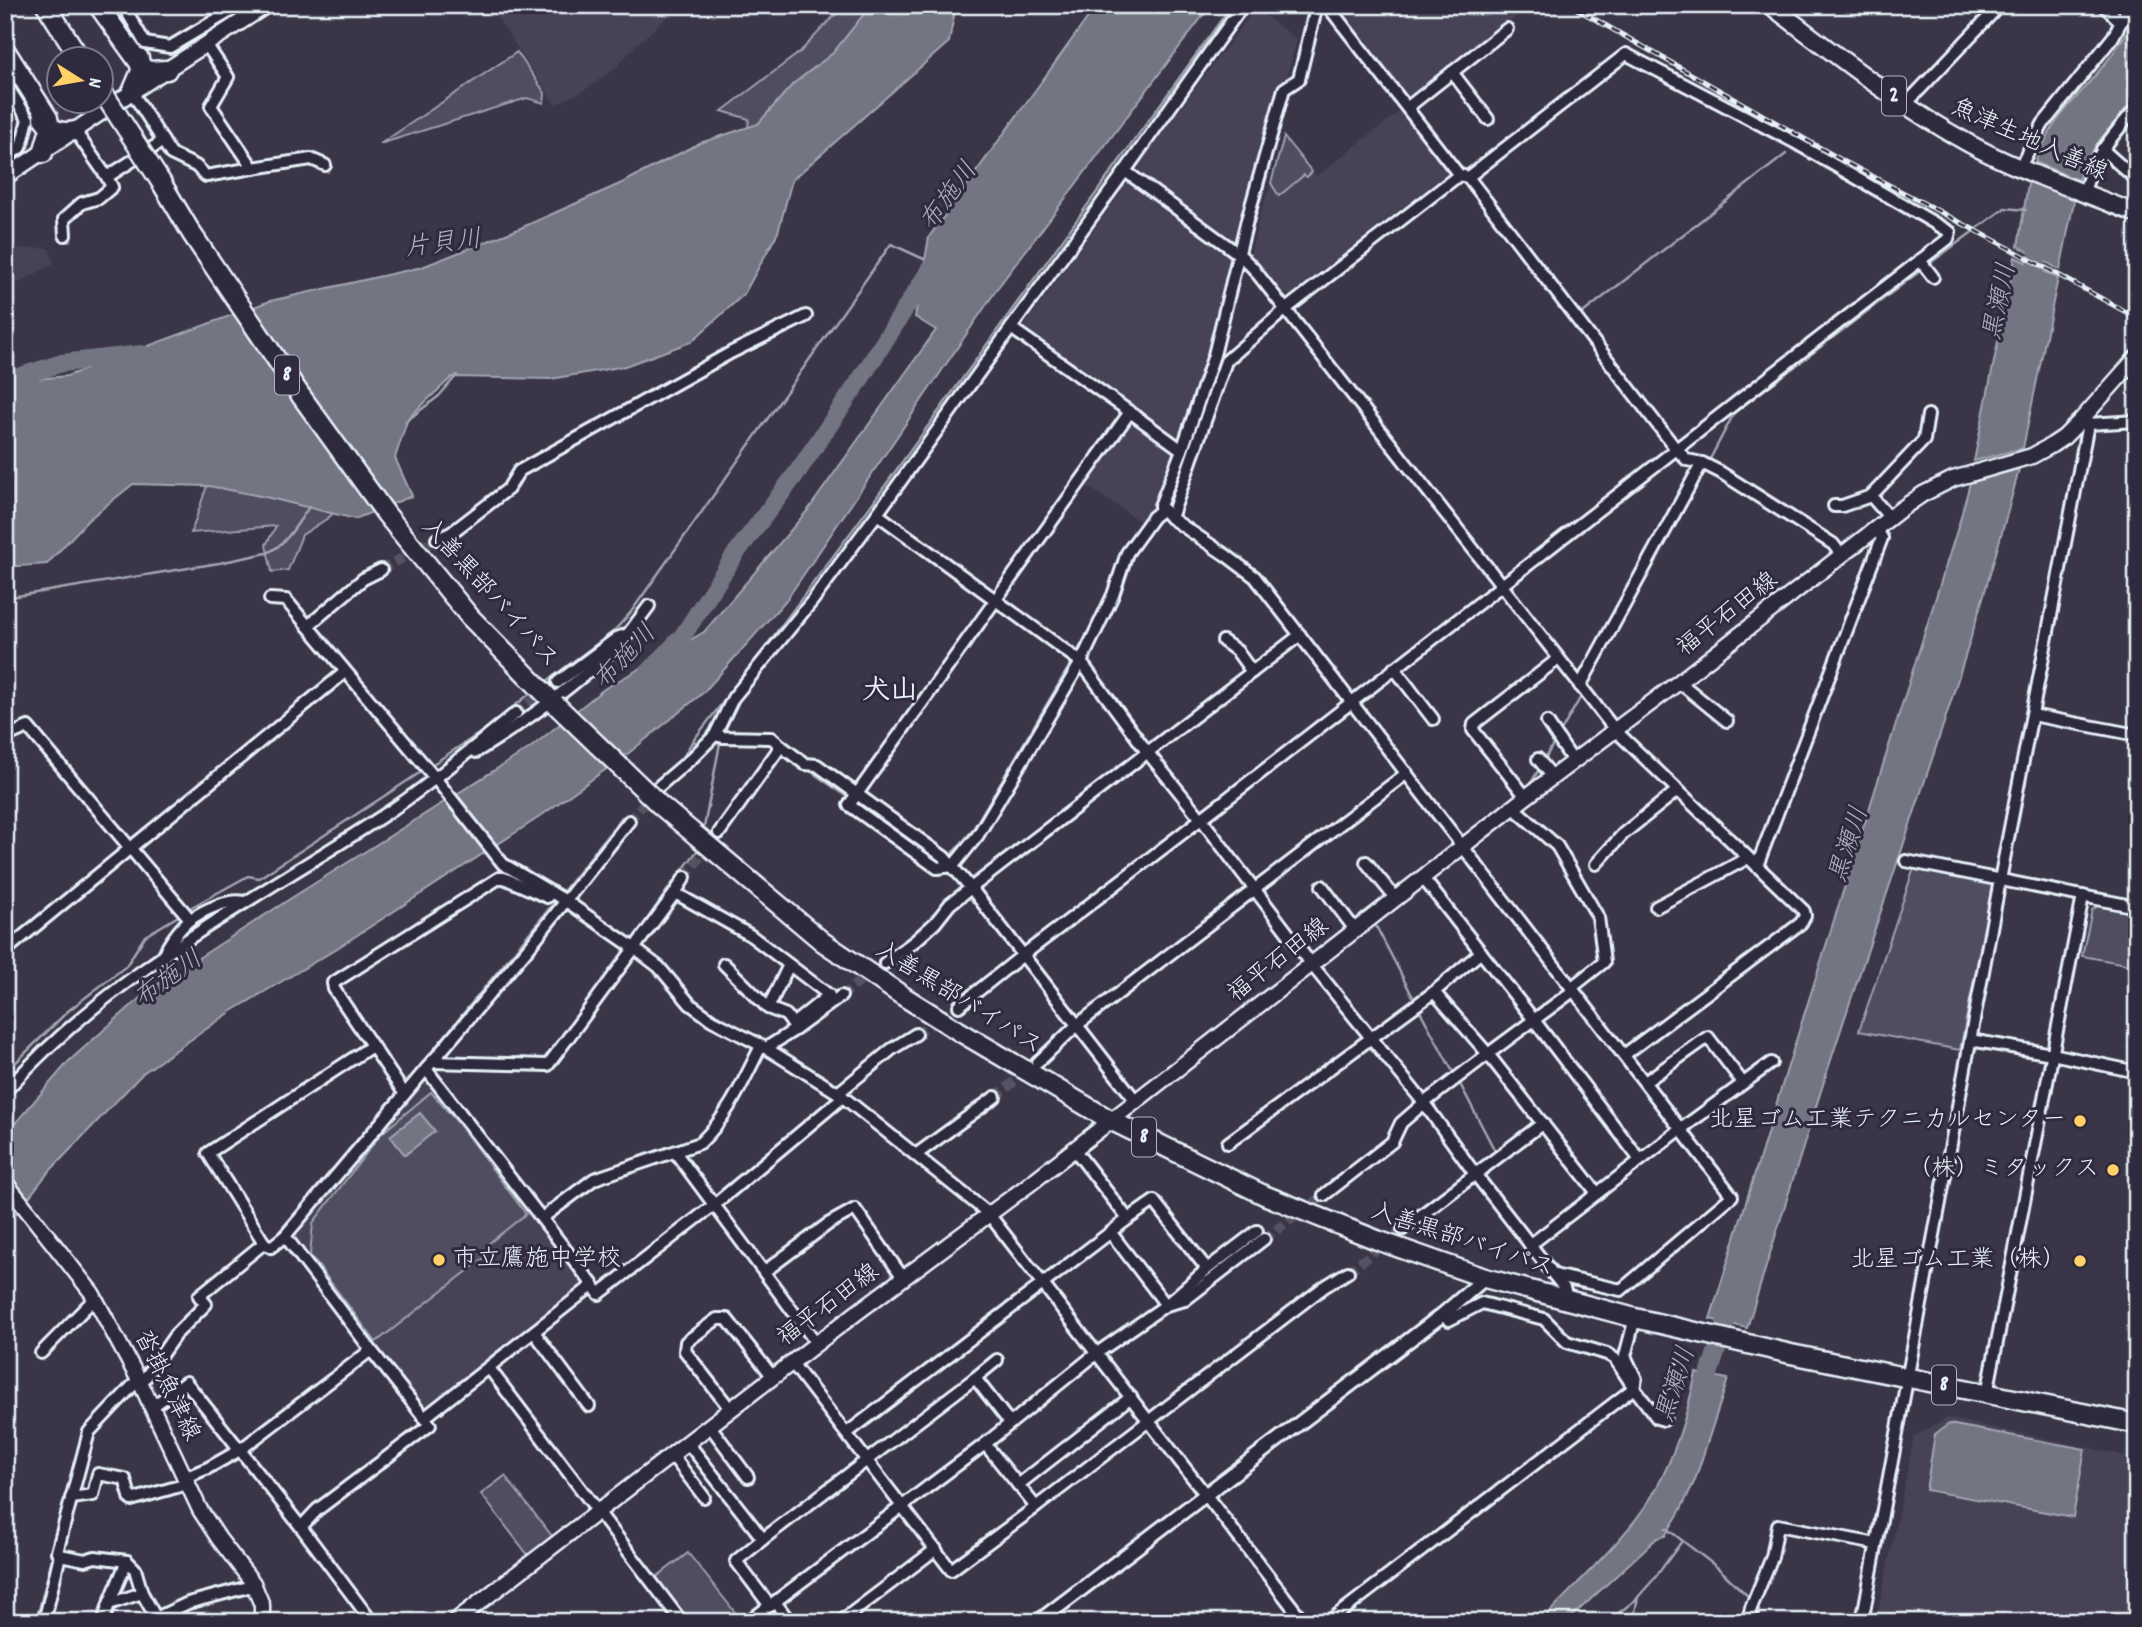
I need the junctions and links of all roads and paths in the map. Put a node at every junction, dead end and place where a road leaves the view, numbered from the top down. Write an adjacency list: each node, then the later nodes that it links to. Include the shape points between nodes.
1 (98, 5): 20 (highway)
2 (104, 5): 20 (highway)
3 (123, 5): 4 (street, via 145,43 170,47)
4 (241, 5)
5 (1243, 5): 35 (street)
6 (1317, 5): 43 (street, via 1299,79 1284,89)
7 (1327, 5): 24 (street)
8 (1770, 5): 23 (main road, 魚津生地入善線 / 2)
9 (2000, 5): 23 (street)
10 (2103, 5): 14 (street)
11 (2129, 5): 14 (street)
12 (46, 6): 17 (highway)
13 (265, 7): 16 (main road); 20 (main road)
14 (2121, 22): 34 (street, via 2043,124)
15 (1507, 29): 21 (street)
16 (206, 44): 20 (main road); 33 (street, via 228,77 211,106)
17 (72, 46)
18 (5, 50): 28 (highway)
19 (5, 58): 28 (highway)
20 (144, 71): 28 (main road); 29 (street)
21 (1452, 72): 24 (street); 27 (street)
22 (5, 83): 31 (street, via 28,119 21,146)
23 (1905, 105): 34 (main road, 魚津生地入善線 / 2, via 1971,145)
24 (1408, 107): 37 (street)
25 (2137, 107): 30 (street)
26 (116, 113): 84 (highway, 入善黒部バイパス / 8, bridge, via 192,234 386,514 470,617)
27 (1488, 119)
28 (53, 133): 36 (main road); 38 (street)
29 (163, 141): 33 (street, via 171,154 206,176); 38 (street)
30 (2102, 149): 39 (street); 40 (street)
31 (5, 158)
32 (325, 165): 33 (street, via 310,159)
33 (253, 168)
34 (2024, 168): 40 (main road, 魚津生地入善線 / 2)
35 (1125, 171): 43 (street); 48 (street)
36 (5, 175)
37 (1464, 176): 44 (street, via 1626,54 1794,142 1950,232 1948,239); 46 (street); 54 (street)
38 (107, 177): 42 (street, via 112,187 64,219)
39 (2137, 180)
40 (2081, 191): 41 (main road, 魚津生地入善線 / 2)
41 (2137, 214)
42 (65, 235)
43 (1240, 255): 46 (street); 55 (street, via 1214,355)
44 (1920, 260): 45 (street); 54 (street)
45 (1933, 278)
46 (1286, 309): 61 (street, via 1226,361); 67 (street)
47 (806, 316): 64 (street, via 519,471 508,489)
48 (1011, 328): 50 (street); 60 (street)
49 (2137, 357): 53 (main road, 福平石田線)
50 (1130, 412): 55 (street); 69 (street)
51 (1928, 415): 57 (street, via 1924,440)
52 (2137, 421): 53 (street)
53 (2085, 422): 62 (main road, 福平石田線, via 2032,456 1953,479); 86 (street)
54 (1676, 449): 56 (street, via 1687,460); 67 (street)
55 (1182, 450): 59 (street, via 1160,506)
56 (1702, 464): 65 (street, via 1833,544); 82 (street)
57 (1871, 496): 58 (street); 62 (street)
58 (1834, 506)
59 (1163, 509): 61 (street); 76 (street, via 1126,553)
60 (877, 514): 69 (street); 91 (street, via 733,698)
61 (1171, 518): 73 (street, via 1255,578)
62 (1890, 518): 63 (main road, 福平石田線)
63 (1876, 528): 65 (main road, 福平石田線); 113 (street, via 1882,538)
64 (438, 539)
65 (1842, 556): 81 (main road, 福平石田線)
66 (381, 570): 71 (street, via 363,579)
67 (1502, 585): 75 (street); 77 (street)
68 (270, 599): 71 (street, via 286,600)
69 (996, 601): 76 (street); 102 (street)
70 (649, 606): 72 (street)
71 (308, 626): 78 (street)
72 (628, 634): 80 (street); 84 (street)
73 (1300, 635): 79 (street); 83 (street)
74 (1223, 641): 79 (street)
75 (1559, 659): 82 (street); 104 (street, via 1474,724 1473,730)
76 (1081, 662): 95 (street); 115 (street, via 978,835)
77 (1394, 668): 83 (street); 87 (street)
78 (345, 672): 100 (street); 110 (street)
79 (1252, 672): 95 (street)
80 (558, 682)
81 (1679, 682): 88 (street); 90 (main road, 福平石田線)
82 (1580, 686): 90 (street)
83 (1351, 702): 98 (street); 106 (street)
84 (553, 703): 100 (street); 103 (highway, 入善黒部バイパス / 8, bridge)
85 (516, 713): 100 (street)
86 (2032, 715): 92 (street); 118 (street)
87 (1433, 719)
88 (1727, 721)
89 (1547, 722): 97 (street)
90 (1615, 730): 97 (main road, 福平石田線); 101 (street)
91 (715, 734): 94 (street, via 772,738); 103 (street)
92 (2137, 735)
93 (5, 737): 110 (street, via 28,727)
94 (781, 746): 102 (street); 108 (street)
95 (1148, 752): 106 (street); 120 (street)
96 (1538, 759): 99 (street)
97 (1573, 761): 99 (main road, 福平石田線)
98 (1406, 773): 109 (street); 121 (street)
99 (1553, 777): 104 (main road, 福平石田線)
100 (438, 781): 122 (street, via 498,859); 127 (street)
101 (1678, 790): 113 (street); 114 (street, via 1623,834)
102 (856, 793): 115 (street)
103 (659, 796): 169 (highway, 入善黒部バイパス / 8, via 719,857 823,942 957,1030)
104 (1526, 797): 105 (main road, 福平石田線)
105 (1513, 807): 109 (main road, 福平石田線); 141 (street, via 1557,846 1598,917 1604,962)
106 (1202, 820): 121 (street); 135 (street)
107 (629, 821): 126 (street)
108 (719, 833)
109 (1464, 846): 117 (main road, 福平石田線); 141 (street)
110 (129, 848): 130 (street); 133 (street)
111 (1906, 861): 118 (street)
112 (1366, 862): 125 (street)
113 (1753, 862): 128 (street); 156 (street, via 1804,911 1801,923)
114 (1596, 864)
115 (953, 866): 120 (street)
116 (685, 877): 123 (street)
117 (1423, 878): 125 (main road, 福平石田線); 134 (street)
118 (2000, 880): 124 (street); 151 (street)
119 (1322, 886): 131 (street)
120 (971, 888): 135 (street); 137 (street)
121 (1255, 889): 140 (street); 147 (street)
122 (551, 892): 126 (street); 152 (street, via 547,897 499,878 333,983)
123 (675, 893): 132 (street); 139 (street, via 730,923)
124 (2083, 897): 129 (street); 155 (street)
125 (1396, 899): 131 (main road, 福平石田線)
126 (566, 901): 132 (street); 159 (street)
127 (244, 902): 130 (street, via 219,905); 136 (street)
128 (1656, 907)
129 (2137, 907)
130 (190, 919): 136 (street)
131 (1356, 931): 140 (main road, 福平石田線)
132 (635, 948): 153 (street, via 659,967 690,1004); 159 (street, via 548,1065)
133 (5, 951)
134 (1481, 952): 142 (street); 146 (street)
135 (1023, 955): 144 (street); 147 (street)
136 (163, 957): 163 (street, via 100,1000)
137 (885, 962)
138 (724, 964): 145 (street)
139 (789, 965): 145 (street); 148 (street, via 829,995)
140 (1312, 965): 150 (street); 167 (main road, 福平石田線)
141 (1572, 990): 146 (street); 156 (street)
142 (1434, 992): 150 (street); 154 (street)
143 (841, 996): 148 (street)
144 (959, 1006)
145 (768, 1008): 148 (street, via 786,1015)
146 (1534, 1020): 154 (street); 176 (street)
147 (1077, 1025): 157 (street); 167 (street)
148 (795, 1027): 153 (street)
149 (916, 1034): 165 (street, via 892,1049)
150 (1372, 1037): 168 (street); 172 (street)
151 (1970, 1040): 155 (street); 214 (street)
152 (372, 1046): 164 (street); 188 (street, via 208,1153)
153 (764, 1047): 165 (street); 174 (street, via 708,1135)
154 (1488, 1054): 168 (street); 170 (street)
155 (2052, 1054): 160 (street); 217 (street)
156 (1624, 1055): 161 (street)
157 (1037, 1063)
158 (1771, 1063): 162 (street)
159 (429, 1066): 164 (street); 183 (street)
160 (2137, 1072)
161 (1645, 1082): 162 (street, via 1708,1037); 171 (street)
162 (1743, 1083): 171 (street)
163 (5, 1092)
164 (404, 1093): 187 (street)
165 (841, 1095): 175 (street); 181 (street)
166 (995, 1097): 175 (street)
167 (1136, 1101): 169 (main road, 福平石田線)
168 (1424, 1103): 177 (street); 180 (street, via 1401,1123 1392,1142)
169 (1110, 1120): 173 (main road, 福平石田線); 194 (highway, 入善黒部バイパス / 8, via 1264,1195)
170 (1543, 1123): 177 (street); 179 (street)
171 (1681, 1129): 176 (street); 193 (street, via 1732,1196 1621,1290)
172 (1228, 1143)
173 (1074, 1149): 182 (main road, 福平石田線); 184 (street)
174 (675, 1152): 181 (street); 183 (street, via 594,1179)
175 (917, 1154): 182 (street)
176 (1640, 1160): 179 (street)
177 (1475, 1174): 185 (street); 189 (street)
178 (5, 1182): 198 (main road, 沓掛魚津線)
179 (1597, 1193): 189 (street)
180 (1324, 1195)
181 (714, 1205): 191 (street); 197 (street, via 599,1294)
182 (988, 1213): 195 (main road, 福平石田線); 196 (street)
183 (542, 1218): 197 (street)
184 (1128, 1219): 186 (street); 190 (street, via 1154,1202)
185 (1403, 1229)
186 (1111, 1233): 196 (street); 200 (street)
187 (285, 1236): 188 (street, via 271,1247); 205 (street)
188 (264, 1243): 215 (street, via 199,1296 206,1304)
189 (1530, 1245): 193 (street)
190 (1208, 1269): 200 (street); 200 (street, via 1260,1235 1185,1300)
191 (764, 1272): 195 (street, via 855,1209); 204 (street)
192 (1348, 1272): 223 (street)
193 (1554, 1275): 199 (street)
194 (1485, 1278): 199 (highway, 入善黒部バイパス / 8); 201 (street)
195 (904, 1279): 204 (main road, 福平石田線)
196 (1044, 1284): 207 (street); 227 (street)
197 (593, 1285): 203 (street)
198 (95, 1298): 206 (street); 215 (main road, 沓掛魚津線)
199 (1568, 1301): 202 (highway, 入善黒部バイパス / 8)
200 (1166, 1305): 207 (street)
201 (1442, 1315): 216 (street, via 1449,1320 1482,1303 1544,1319 1567,1342 1615,1359); 236 (street)
202 (1635, 1318): 214 (highway, 入善黒部バイパス / 8); 216 (street, via 1625,1356 1636,1379)
203 (534, 1332): 210 (street); 219 (street)
204 (817, 1344): 209 (main road, 福平石田線)
205 (371, 1350): 222 (street); 230 (street)
206 (41, 1353)
207 (1097, 1353): 218 (street); 224 (street)
208 (997, 1360): 213 (street)
209 (792, 1363): 212 (main road, 福平石田線); 227 (street)
210 (489, 1368): 222 (street); 241 (street)
211 (1679, 1369): 216 (street, via 1664,1420 1657,1418)
212 (773, 1377): 221 (main road, 福平石田線); 221 (street, via 727,1319 717,1319 686,1342 685,1351)
213 (975, 1378): 224 (street); 232 (street)
214 (1907, 1378): 217 (highway, 入善黒部バイパス / 8); 244 (street)
215 (140, 1382): 220 (main road, 沓掛魚津線); 238 (street, via 89,1432)
216 (1634, 1388): 263 (street)
217 (1987, 1394): 225 (highway, 入善黒部バイパス / 8)
218 (1131, 1397): 223 (street); 235 (street)
219 (589, 1406)
220 (152, 1407): 230 (street, via 187,1382); 234 (main road, 沓掛魚津線)
221 (731, 1410): 226 (main road, 福平石田線)
222 (424, 1418): 242 (street, via 430,1424)
223 (1149, 1421): 236 (street); 240 (street)
224 (1010, 1423): 229 (street)
225 (2137, 1424)
226 (710, 1426): 228 (main road, 福平石田線); 233 (street)
227 (847, 1433): 232 (street)
228 (688, 1443): 231 (main road, 福平石田線); 243 (street)
229 (985, 1444): 235 (street); 239 (street)
230 (240, 1450): 234 (street); 242 (street)
231 (672, 1455): 237 (street); 241 (main road, 福平石田線)
232 (868, 1460): 239 (street); 243 (street)
233 (748, 1477)
234 (186, 1481): 238 (street, via 131,1500 125,1479 98,1474 93,1495); 248 (main road, 沓掛魚津線, via 219,1539)
235 (1018, 1485): 240 (street)
236 (1206, 1494): 261 (street); 262 (street)
237 (704, 1497)
238 (71, 1498): 246 (street, via 57,1552)
239 (902, 1505): 245 (street); 251 (street)
240 (1036, 1507): 245 (street, via 951,1570)
241 (598, 1510): 256 (main road, 福平石田線); 257 (street)
242 (301, 1527): 255 (street)
243 (763, 1539): 251 (street, via 736,1561)
244 (1876, 1544): 264 (street, via 1778,1525 1772,1557); 265 (street)
245 (936, 1549): 260 (street)
246 (60, 1555): 247 (street); 252 (street)
247 (127, 1561): 249 (street, via 135,1569); 250 (street)
248 (253, 1583): 249 (street, via 156,1618); 254 (main road, 沓掛魚津線, via 262,1605)
249 (142, 1593): 250 (street)
250 (109, 1604): 253 (street)
251 (772, 1604): 258 (street); 259 (street)
252 (44, 1622)
253 (103, 1622)
254 (262, 1622)
255 (372, 1622)
256 (454, 1622)
257 (682, 1622)
258 (748, 1622)
259 (790, 1622)
260 (840, 1622)
261 (1038, 1622)
262 (1304, 1622)
263 (1328, 1622)
264 (1748, 1622)
265 (1862, 1622)

